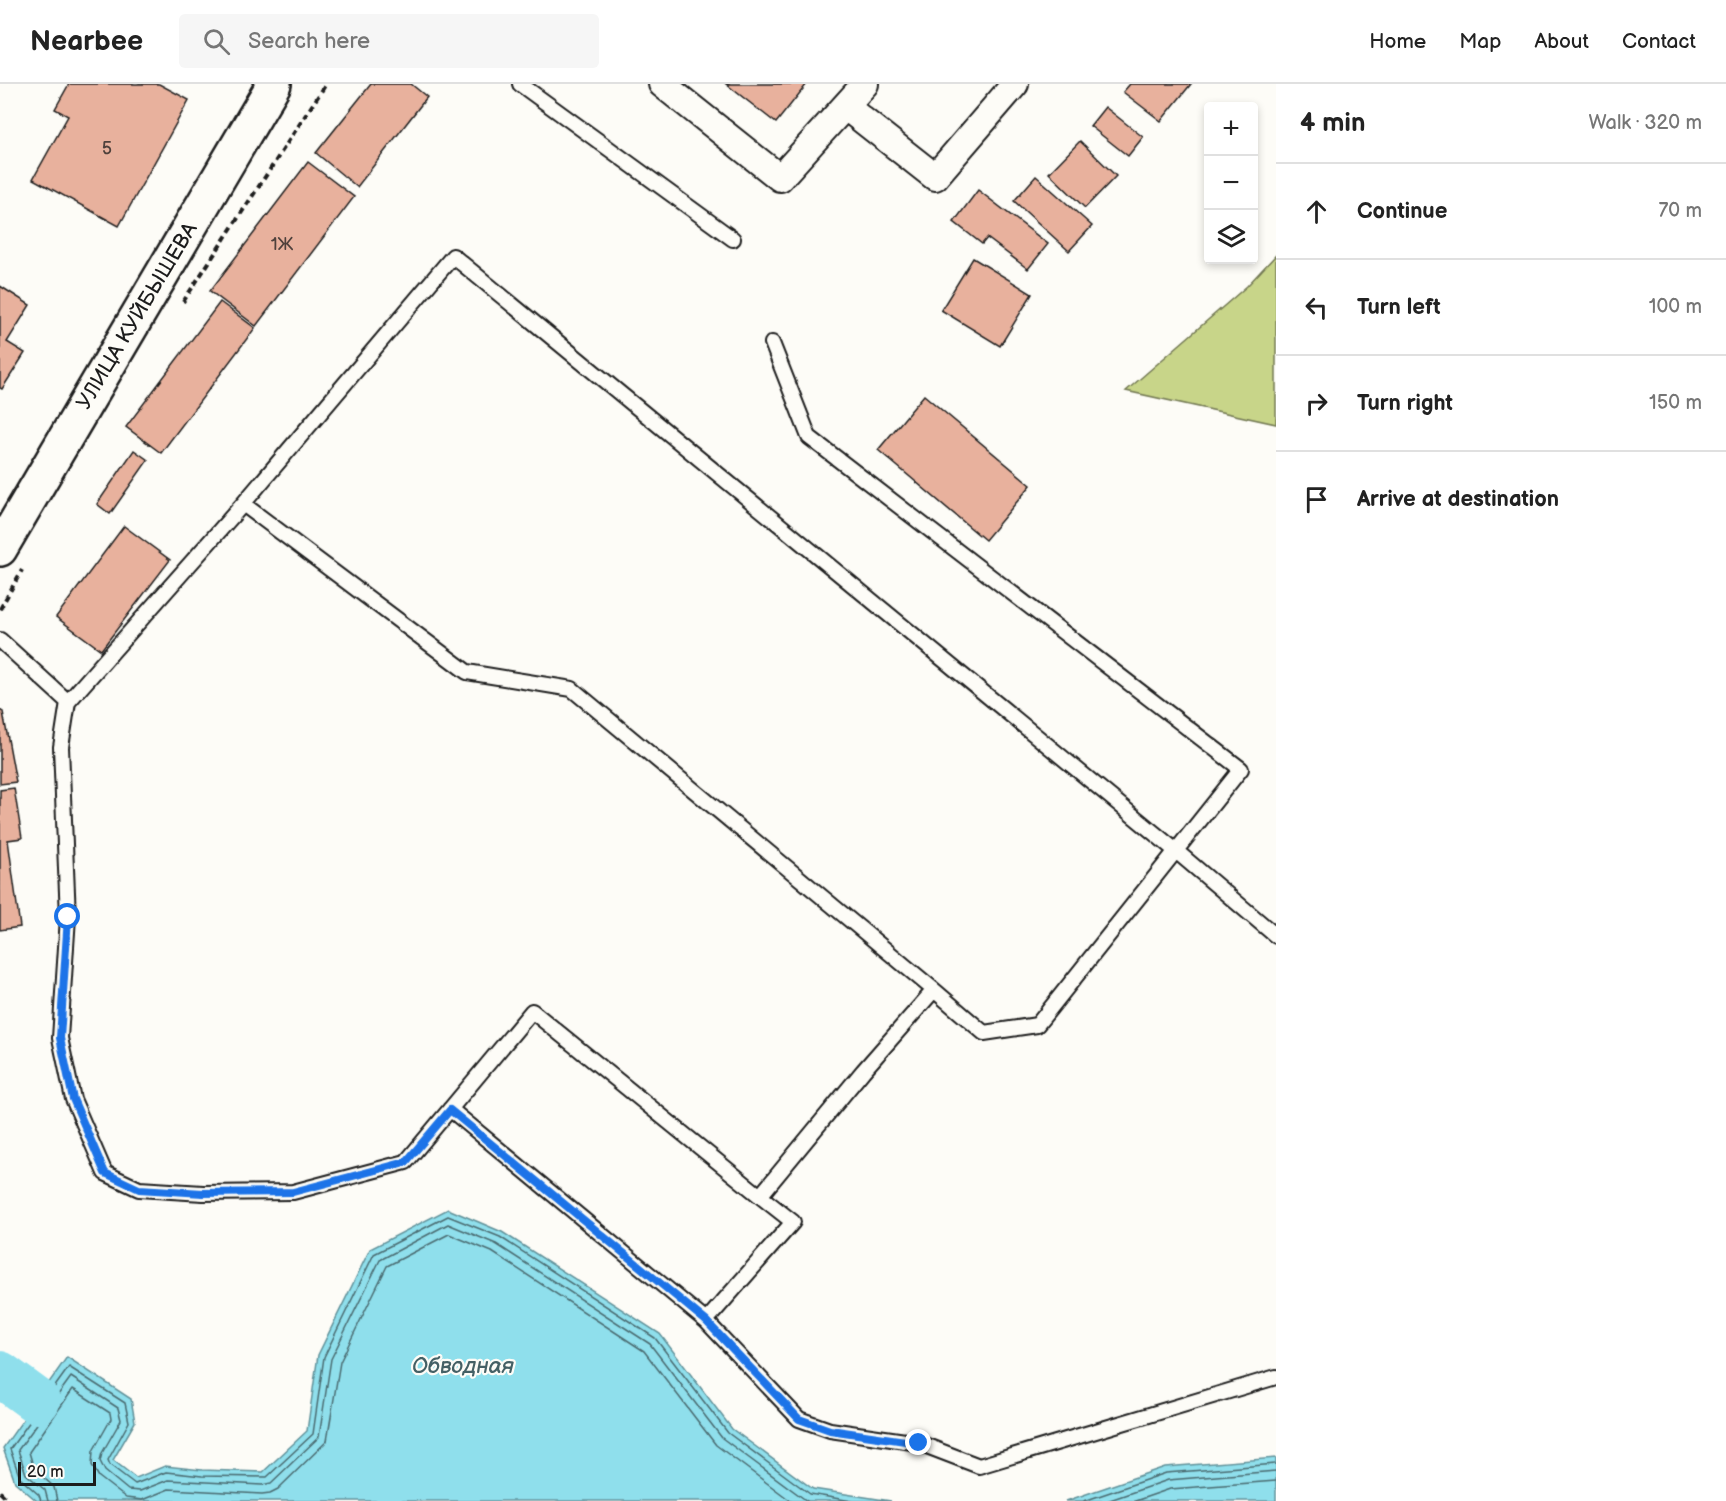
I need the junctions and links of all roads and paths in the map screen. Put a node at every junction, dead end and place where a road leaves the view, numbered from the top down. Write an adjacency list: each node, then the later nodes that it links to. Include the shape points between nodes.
1 (274, 84): 12 (street, УЛИЦА КУЙБЫШЕВА)
2 (326, 84): 9 (path)
3 (520, 84): 8 (lane)
4 (662, 84): 7 (street, via 780,178)
5 (865, 84): 7 (street)
6 (1015, 84): 7 (street, via 935,177)
7 (846, 106)
8 (733, 239)
9 (178, 308)
10 (772, 343): 16 (lane, via 809,436 1241,769)
11 (243, 504): 15 (lane); 16 (lane, via 453,256); 18 (lane, via 467,672 572,689)
12 (11, 559): 13 (path)
13 (0, 609)
14 (0, 640): 15 (lane)
15 (68, 702): 19 (lane, via 61,747 68,917 60,1038 73,1099 105,1173 139,1189 293,1192 406,1162)
16 (1176, 851): 17 (lane); 18 (lane, via 1036,1025 984,1033)
17 (1276, 936)
18 (934, 990): 20 (lane)
19 (450, 1110): 20 (lane, via 532,1011); 21 (lane)
20 (760, 1196): 21 (lane, via 793,1222)
21 (706, 1321): 22 (lane, via 799,1419 830,1430 919,1443 979,1466)
22 (1276, 1377)
23 (0, 1492): 24 (path)
24 (9, 1501)

